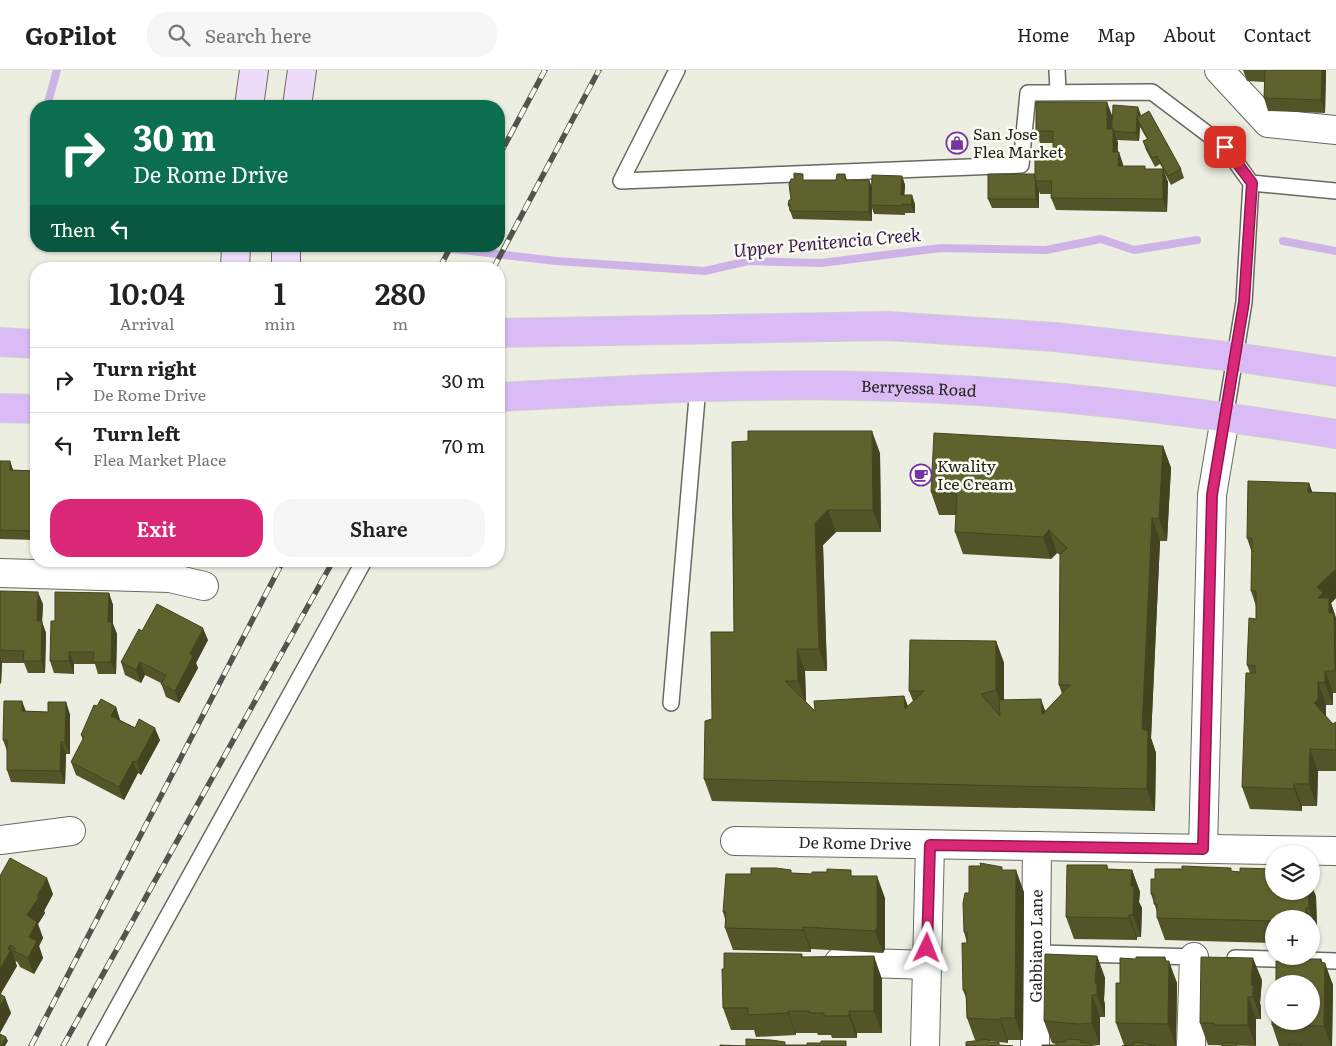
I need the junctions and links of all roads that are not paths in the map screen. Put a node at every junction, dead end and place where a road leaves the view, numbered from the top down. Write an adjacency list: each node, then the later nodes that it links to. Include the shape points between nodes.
1 (254, 70): 7 (street)
2 (302, 70): 8 (street)
3 (677, 70): 6 (lane, via 621,181 1021,165 1028,93)
4 (1057, 70): 6 (lane)
5 (1219, 70): 9 (street, via 1268,123)
6 (1058, 91): 10 (lane, via 1152,92 1225,147)
7 (250, 100)
8 (298, 100)
9 (1336, 130)
10 (1252, 183): 11 (lane); 15 (lane, via 1244,302)
11 (1336, 191)
12 (505, 333): 15 (main road, via 888,326 1055,337)
13 (0, 342): 14 (main road)
14 (30, 344)
15 (1235, 357): 16 (main road); 21 (lane)
16 (1336, 372)
17 (698, 386): 18 (main road, Berryessa Road); 21 (main road, Berryessa Road, via 931,388 1054,397); 26 (lane)
18 (505, 397)
19 (0, 408): 20 (main road)
20 (30, 409)
21 (1224, 418): 22 (main road, Berryessa Road); 32 (street, via 1212,495)
22 (1336, 434)
23 (361, 567): 39 (lane)
24 (0, 573): 25 (street, via 170,578)
25 (204, 586)
26 (671, 703)
27 (71, 830): 28 (street)
28 (0, 840)
29 (735, 841): 30 (street, De Rome Drive)
30 (930, 845): 31 (street, De Rome Drive); 38 (street)
31 (1038, 846): 32 (street, De Rome Drive); 34 (street, Gabbiano Lane)
32 (1203, 849): 33 (street, De Rome Drive)
33 (1336, 851)
34 (1038, 952): 35 (lane); 41 (street, Gabbiano Lane)
35 (1210, 957): 36 (lane); 42 (street)
36 (1336, 961)
37 (814, 962): 38 (street)
38 (927, 965): 40 (street)
39 (96, 1046)
40 (925, 1046)
41 (1035, 1046)
42 (1191, 1046)

